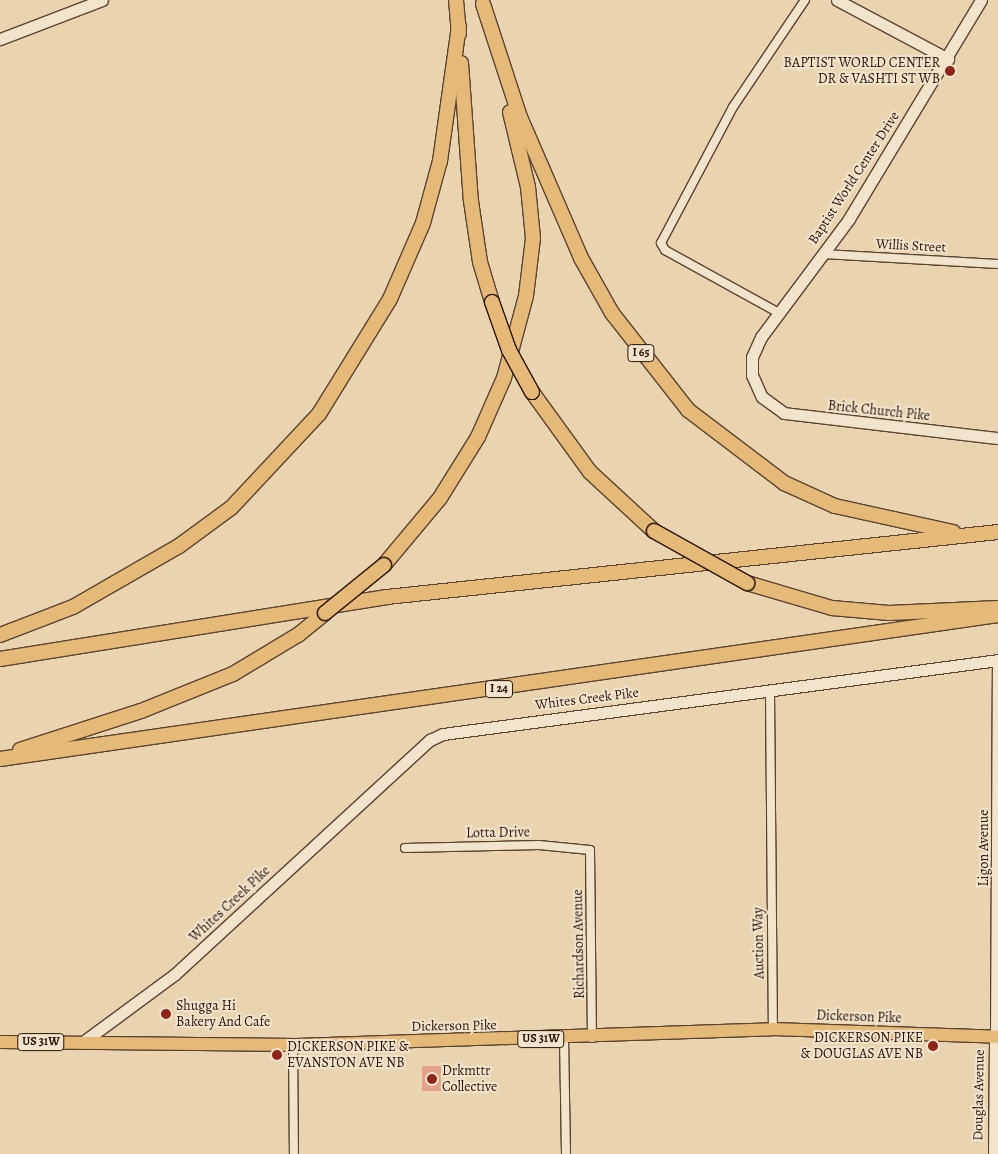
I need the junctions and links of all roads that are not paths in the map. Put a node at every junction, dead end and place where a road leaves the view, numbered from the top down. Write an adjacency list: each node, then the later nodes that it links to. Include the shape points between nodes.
1 (102, 0): 8 (street)
2 (456, 0): 7 (highway)
3 (805, 0): 12 (street, via 733,107 661,243 665,250)
4 (837, 0): 9 (street)
5 (981, 0): 9 (street, Baptist World Center Drive)
6 (483, 2): 16 (highway, I 65, via 527,135 581,258 612,313 688,410 784,483 818,498 898,522); 23 (highway, bridge, via 528,187 533,238 526,296 504,378 478,437 440,498 384,565 298,636 233,674 159,704)
7 (459, 26): 17 (highway, bridge, via 471,201 480,262 508,350 532,392 590,472 654,531 711,567 747,583 832,608 889,613); 19 (highway, via 440,161 423,223 386,307 319,414 231,508 178,546 73,607)
8 (0, 39)
9 (948, 59): 10 (street, Baptist World Center Drive)
10 (822, 254): 11 (street, Willis Street); 12 (street, Baptist World Center Drive)
11 (998, 264)
12 (779, 312): 13 (street, Baptist World Center Drive, via 752,357 752,375)
13 (762, 397): 14 (street, Brick Church Pike, via 784,413 818,419)
14 (998, 438)
15 (998, 532): 16 (highway)
16 (966, 535): 20 (highway, via 387,597)
17 (998, 608)
18 (998, 615): 23 (highway, I 24)
19 (0, 635)
20 (0, 659)
21 (997, 660): 22 (street, Whites Creek Pike); 27 (street, Ligon Avenue)
22 (770, 692): 26 (street, Auction Way); 31 (street, Whites Creek Pike, via 452,732 430,740 174,976)
23 (0, 757)
24 (405, 848): 25 (street, Lotta Drive, via 539,845)
25 (590, 850): 29 (street, Richardson Avenue)
26 (773, 1029): 27 (main road, Dickerson Pike / US 31W); 29 (main road, Dickerson Pike / US 31W)
27 (996, 1037): 35 (street, Douglas Avenue)
28 (564, 1038): 29 (main road, Dickerson Pike / US 31W); 32 (main road, Dickerson Pike / US 31W); 34 (street)
29 (592, 1038)
30 (0, 1042): 31 (main road, Dickerson Pike / US 31W)
31 (83, 1042): 32 (main road, Dickerson Pike / US 31W)
32 (293, 1045): 33 (street)
33 (294, 1154)
34 (566, 1154)
35 (994, 1154)

